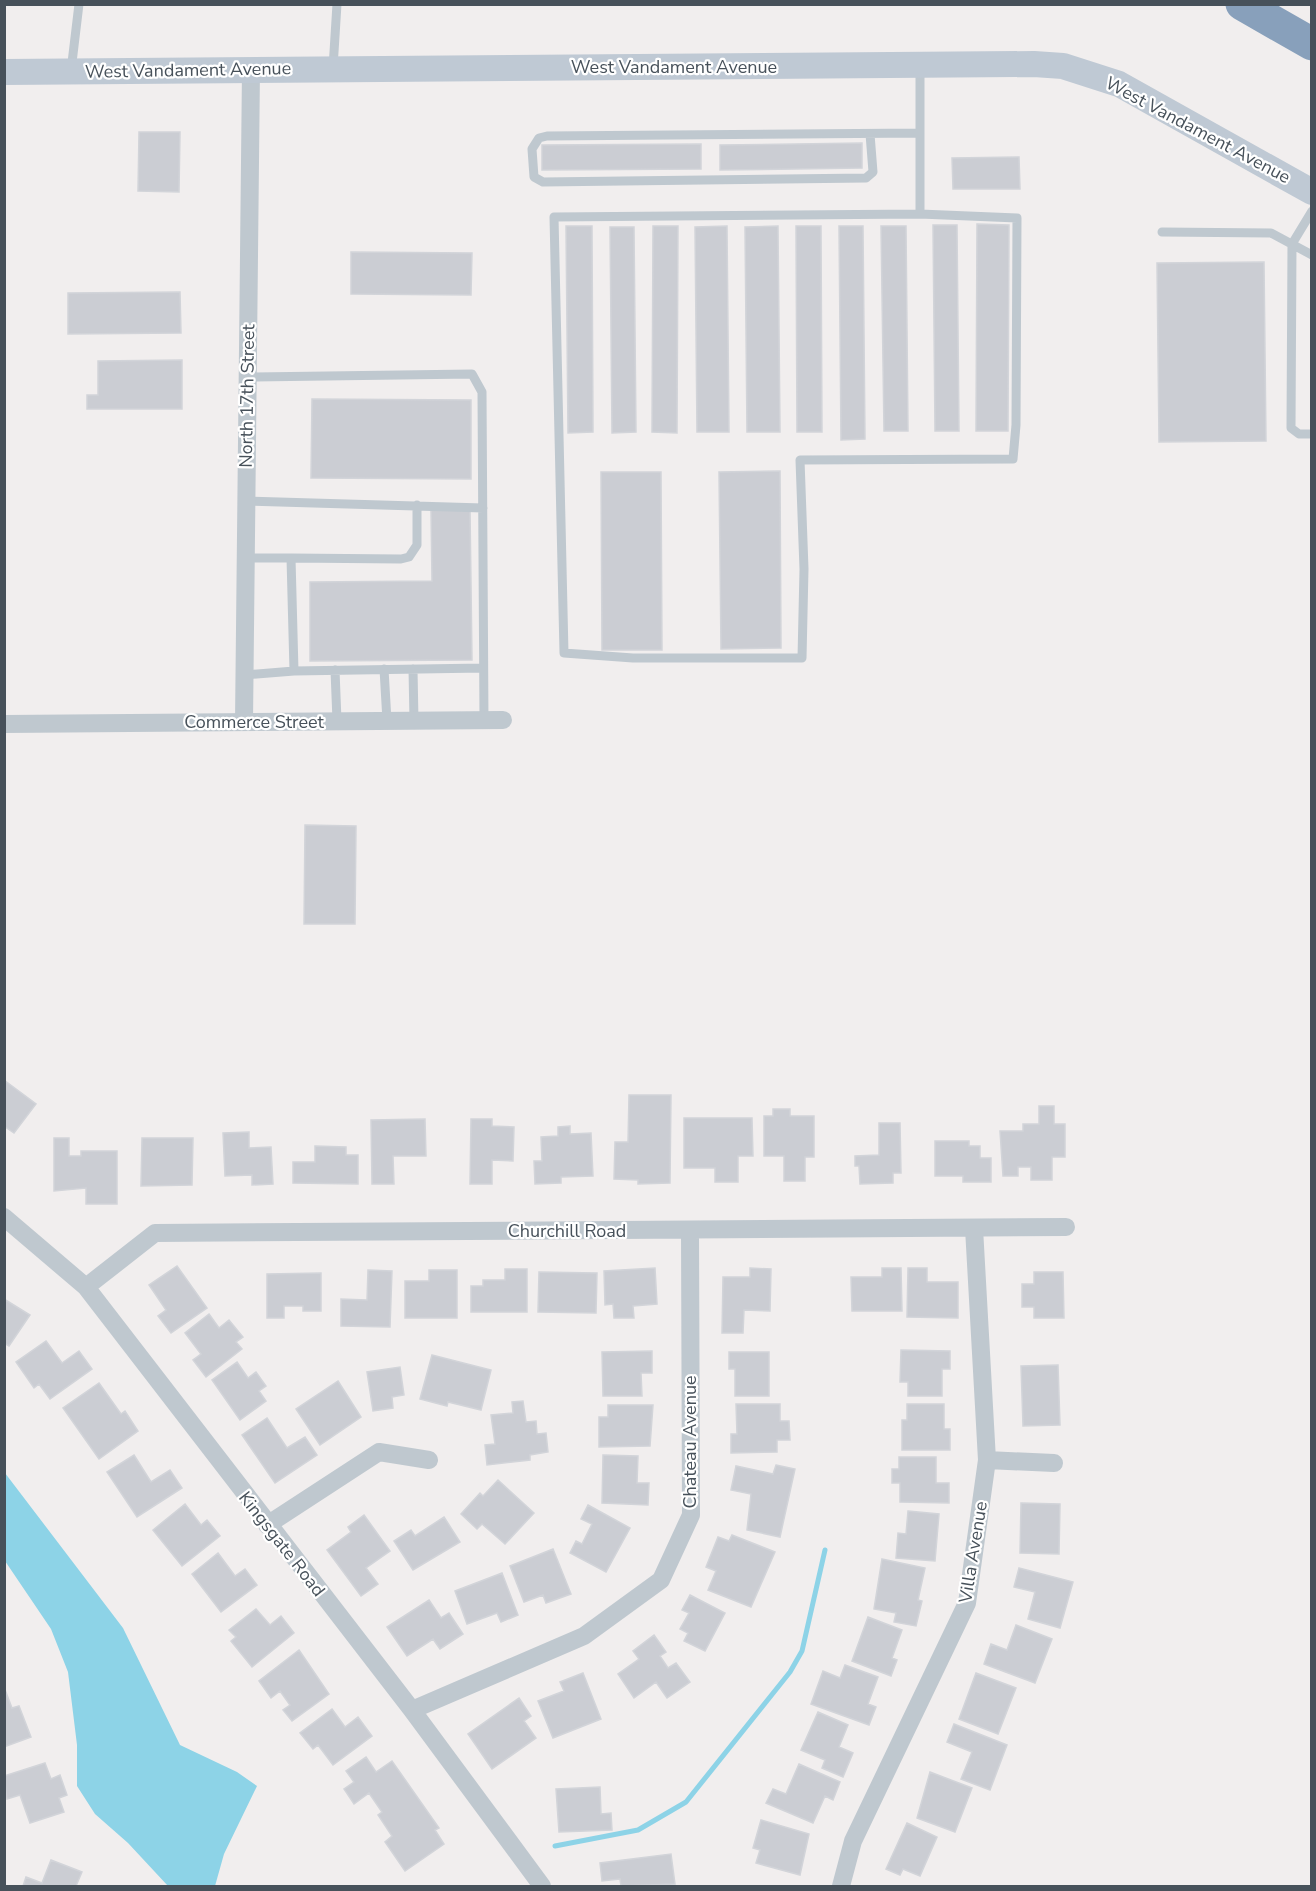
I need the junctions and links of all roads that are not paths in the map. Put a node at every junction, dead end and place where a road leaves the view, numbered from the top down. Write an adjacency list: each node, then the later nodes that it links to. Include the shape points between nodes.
1 (79, 4): 8 (lane)
2 (337, 4): 6 (lane)
3 (1242, 4): 4 (highway)
4 (1311, 44)
5 (920, 66): 6 (street, West Vandament Avenue); 10 (lane); 12 (street, West Vandament Avenue, via 1034,64 1094,74 1150,99)
6 (333, 68): 7 (street, West Vandament Avenue)
7 (251, 69): 8 (street, West Vandament Avenue); 18 (street, North 17th Street)
8 (71, 71): 9 (street, West Vandament Avenue)
9 (4, 72)
10 (920, 133): 11 (lane); 14 (lane)
11 (870, 134): 11 (lane, via 546,136 539,138 532,149 534,177 543,183 866,178 873,172)
12 (1311, 192)
13 (1311, 211): 16 (lane)
14 (920, 214): 14 (lane, via 554,217 564,653 633,658 802,658 800,460 1013,459 1017,218)
15 (1162, 232): 16 (lane, via 1271,233)
16 (1292, 244): 17 (lane); 19 (lane, via 1291,428 1299,434)
17 (1311, 255)
18 (248, 377): 20 (street, North 17th Street); 22 (lane, via 472,374 482,392)
19 (1311, 434)
20 (246, 501): 21 (lane); 23 (street, North 17th Street)
21 (417, 506): 22 (lane); 24 (lane, via 417,544 409,557)
22 (483, 508): 25 (lane)
23 (246, 558): 24 (lane); 30 (street, North 17th Street)
24 (291, 558): 28 (lane)
25 (483, 668): 27 (lane); 34 (lane)
26 (384, 669): 27 (lane); 29 (lane); 32 (lane)
27 (413, 669): 33 (lane)
28 (294, 670): 29 (lane); 30 (lane)
29 (335, 670): 36 (lane)
30 (245, 675): 35 (street, North 17th Street)
31 (504, 720): 34 (street, Commerce Street)
32 (387, 721): 33 (street, Commerce Street); 36 (street, Commerce Street)
33 (414, 721): 34 (street, Commerce Street)
34 (484, 721)
35 (244, 722): 36 (street, Commerce Street); 37 (street, Commerce Street)
36 (337, 722)
37 (4, 724)
38 (4, 1217): 42 (street, Kingsgate Road)
39 (1066, 1227): 40 (street, Churchill Road)
40 (974, 1228): 41 (street, Churchill Road); 44 (street, Villa Avenue)
41 (690, 1231): 42 (street, Churchill Road, via 155,1233); 47 (street, Chateau Avenue, via 691,1515 661,1580 584,1636)
42 (86, 1287): 46 (street, Kingsgate Road)
43 (429, 1460): 46 (street, via 379,1452)
44 (987, 1460): 45 (street); 49 (street, Villa Avenue, via 967,1603 854,1841)
45 (1054, 1463)
46 (267, 1525): 47 (street, Kingsgate Road)
47 (412, 1710): 48 (street, Kingsgate Road)
48 (542, 1887)
49 (841, 1887)

